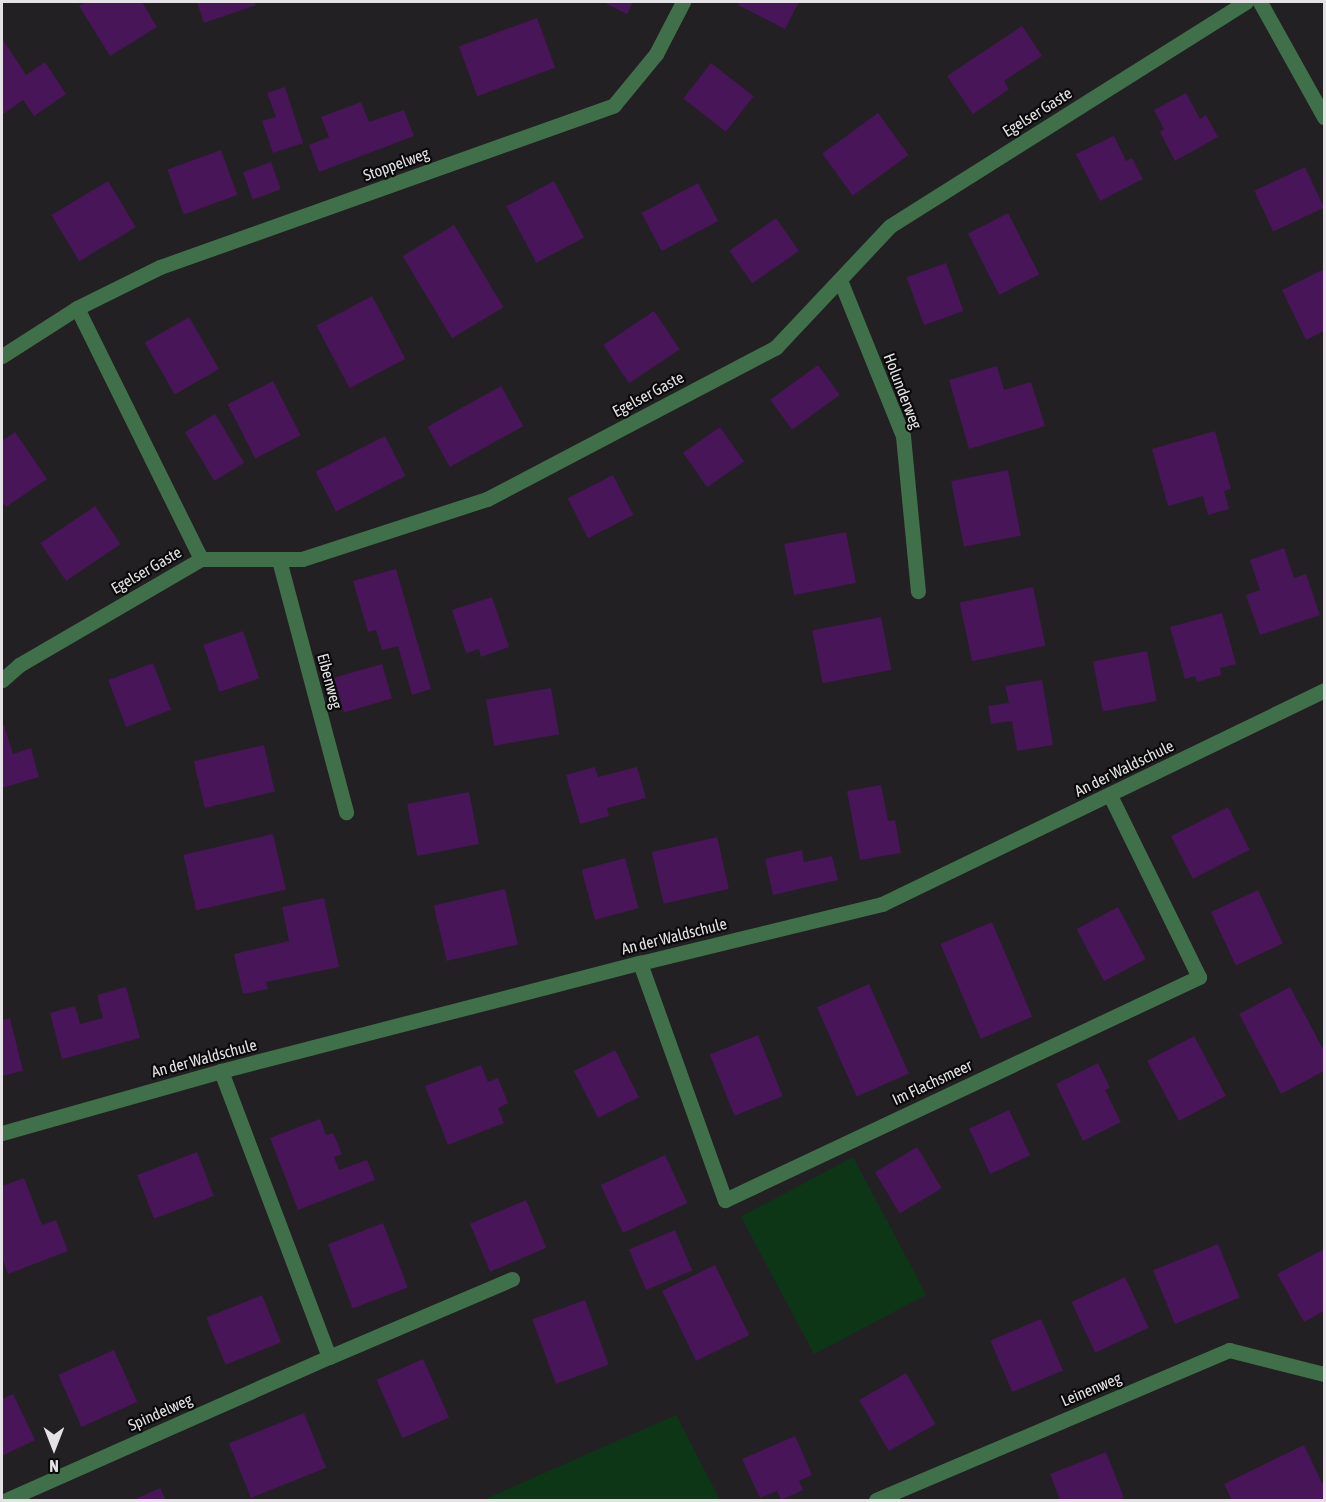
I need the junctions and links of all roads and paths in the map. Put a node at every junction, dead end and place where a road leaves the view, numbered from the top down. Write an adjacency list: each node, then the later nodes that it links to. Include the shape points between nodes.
1 (683, 2): 6 (street, Stoppelweg, via 656,54 614,105 160,267)
2 (1246, 2): 5 (street, Egelser Gaste, via 890,226)
3 (1260, 2): 4 (street)
4 (1324, 117)
5 (840, 280): 9 (street, Egelser Gaste, via 776,347 487,499 302,559); 10 (street, Holunderweg, via 903,436)
6 (76, 308): 7 (street, Stoppelweg); 8 (street)
7 (2, 356)
8 (201, 559): 9 (street, Egelser Gaste); 11 (street, Egelser Gaste, via 19,665)
9 (279, 560): 14 (street, Eibenweg)
10 (918, 591)
11 (2, 680)
12 (1324, 690): 13 (street, An der Waldschule)
13 (1110, 795): 15 (street, An der Waldschule, via 882,904); 15 (street, Im Flachsmeer, via 1199,977 725,1200)
14 (346, 812)
15 (640, 963): 16 (street, An der Waldschule)
16 (221, 1071): 17 (street, An der Waldschule); 19 (street)
17 (2, 1133)
18 (512, 1279): 19 (street, Spindelweg)
19 (329, 1357): 21 (street, Spindelweg)
20 (1324, 1374): 22 (street, Leinenweg, via 1229,1350)
21 (6, 1500)
22 (876, 1500)

